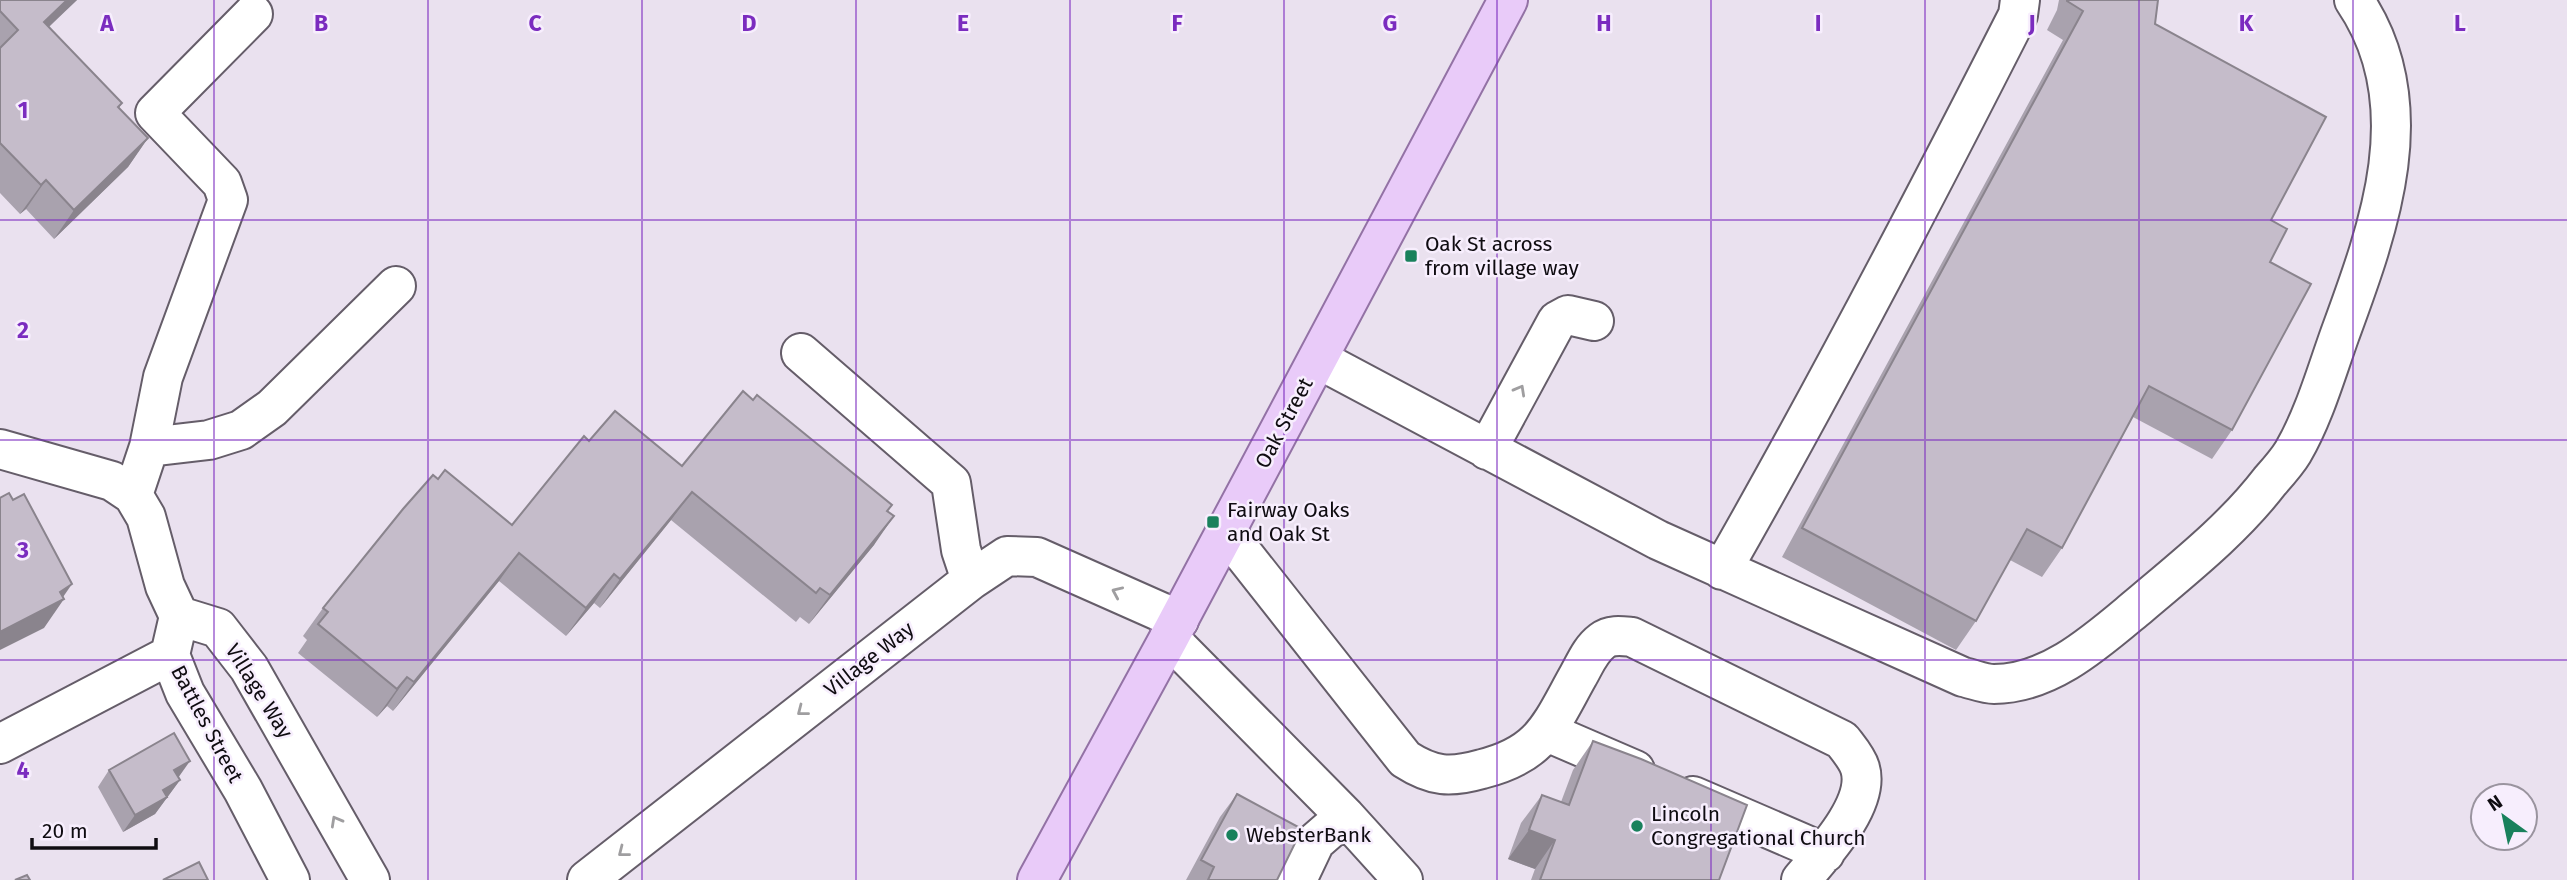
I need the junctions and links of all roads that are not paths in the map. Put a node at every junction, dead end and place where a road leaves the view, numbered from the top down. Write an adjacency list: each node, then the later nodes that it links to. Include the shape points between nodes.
1 (1508, 0): 8 (main road, Oak Street)
2 (2020, 0): 14 (street, via 2018,15 1912,225)
3 (2354, 0): 14 (street, via 2385,71 2392,118 2387,187 2344,324 2292,453 2250,508 2216,541 2063,664 2048,673 1994,684 1963,677)
4 (253, 14): 9 (street, via 155,113 222,183 228,200 163,377)
5 (396, 286): 9 (street, via 272,408 241,430 209,440)
6 (1594, 321): 11 (street, one-way to 6, via 1557,321 1568,315)
7 (801, 353): 15 (street, via 951,482 961,550)
8 (1318, 359): 11 (street); 13 (main road, Oak Street)
9 (149, 447): 12 (street)
10 (0, 449): 12 (street, via 112,481)
11 (1487, 450): 14 (street)
12 (133, 495): 16 (street, via 146,517 165,586)
13 (1226, 532): 17 (main road, Oak Street); 19 (street, via 1405,759 1420,769 1437,776 1504,764)
14 (1722, 570)
15 (971, 580): 17 (street, Village Way, one-way to 15, via 1037,557 1007,556); 25 (street, Village Way, one-way to 25)
16 (179, 617): 18 (street, Battles Street); 24 (street, Village Way, one-way to 16, via 249,668 218,628)
17 (1174, 629): 21 (street); 26 (main road, Oak Street)
18 (170, 654): 20 (street); 23 (street, Battles Street, via 186,693)
19 (1546, 732): 22 (street); 22 (street, via 1592,650 1614,635 1632,637 1842,740 1860,769 1855,808)
20 (0, 744)
21 (1345, 816): 27 (street, via 1315,842); 28 (street)
22 (1813, 866)
23 (289, 880)
24 (370, 880)
25 (587, 880)
26 (1037, 880)
27 (1297, 880)
28 (1403, 880)

